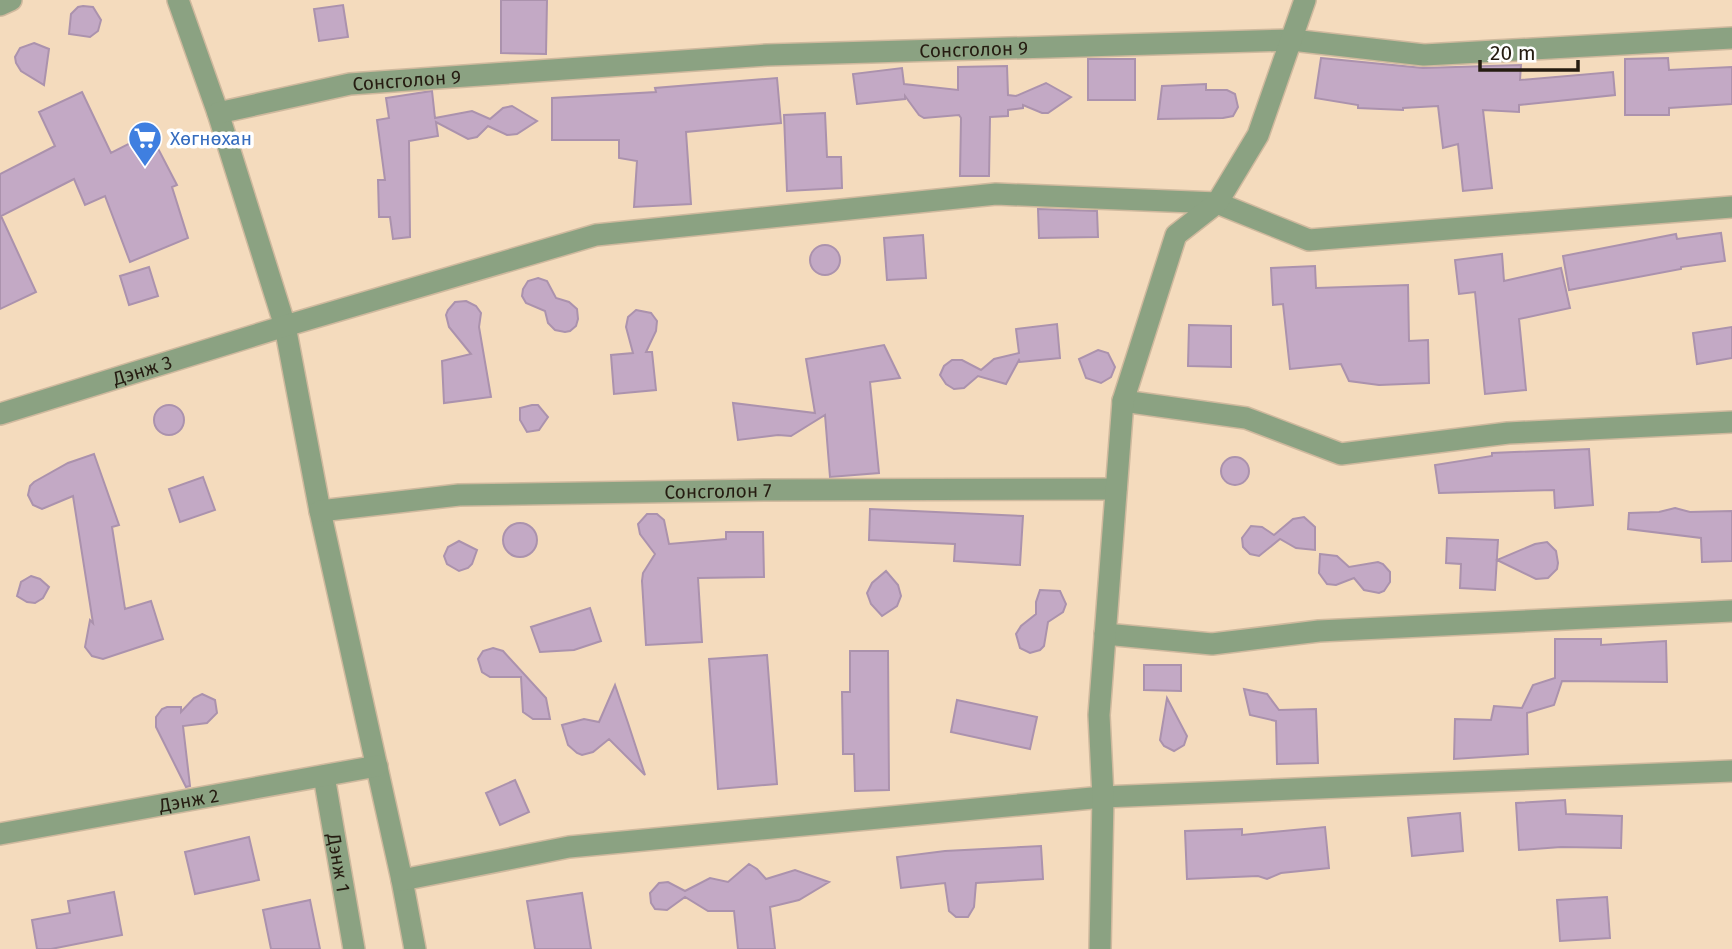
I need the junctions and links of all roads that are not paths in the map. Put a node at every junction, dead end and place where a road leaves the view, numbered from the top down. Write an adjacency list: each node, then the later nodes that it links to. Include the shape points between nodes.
1 (11, 0): 4 (street)
2 (178, 0): 7 (street)
3 (1305, 0): 6 (street)
4 (0, 5)
5 (1732, 38): 6 (street, Сонсголон 9, via 1424,55)
6 (1292, 40): 7 (street, Сонсголон 9, via 767,55 350,84); 8 (street, via 1258,135)
7 (218, 113): 10 (street)
8 (1217, 203): 9 (street, Дэнж 3, via 1309,240); 10 (street, Дэнж 3, via 996,194 596,236); 11 (street, via 1176,235)
9 (1732, 207)
10 (285, 326): 12 (street, Дэнж 3); 15 (street)
11 (1124, 401): 13 (street, via 1246,418 1341,454 1508,433); 14 (street)
12 (0, 414)
13 (1732, 422)
14 (1116, 489): 15 (street, Сонсголон 7, via 459,495); 17 (street)
15 (320, 511): 18 (street)
16 (1732, 611): 17 (street, via 1319,631 1212,644)
17 (1105, 634): 21 (street, via 1099,715)
18 (377, 766): 20 (street, Дэнж 2); 23 (street)
19 (1732, 771): 21 (street)
20 (324, 776): 22 (street, Дэнж 2); 24 (street, Дэнж 1)
21 (1103, 797): 23 (street, via 569,847); 26 (street)
22 (0, 834)
23 (402, 880): 25 (street)
24 (354, 949)
25 (415, 949)
26 (1100, 949)

